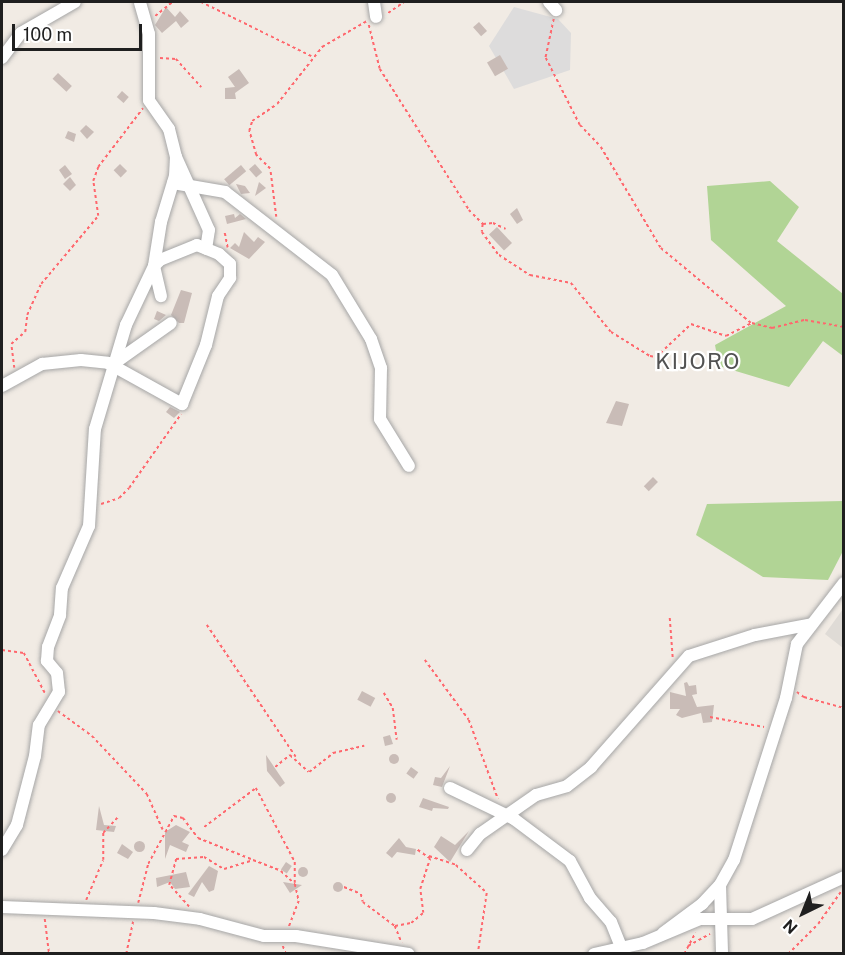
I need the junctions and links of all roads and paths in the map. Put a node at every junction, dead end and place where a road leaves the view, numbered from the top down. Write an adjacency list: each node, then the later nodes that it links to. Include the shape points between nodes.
1 (75, 2): 11 (street, via 21,33)
2 (140, 2): 9 (street)
3 (172, 2): 9 (path)
4 (201, 2): 10 (path)
5 (374, 2): 8 (street)
6 (404, 2): 8 (path)
7 (552, 6): 27 (path, via 546,58 580,125 601,147 661,248)
8 (376, 17): 10 (path, via 351,27); 18 (path, via 369,25 380,69 468,210)
9 (147, 22): 12 (street)
10 (312, 56): 20 (path, via 276,104 250,125 256,155 270,169 276,201)
11 (2, 58)
12 (150, 58): 13 (path, via 173,58); 14 (street)
13 (201, 87)
14 (149, 100): 15 (street, via 167,125); 30 (path, via 98,167 93,181 98,216 41,284 27,315 25,332 11,344 14,366)
15 (176, 157): 16 (street); 17 (street)
16 (173, 183): 17 (street); 24 (street, via 160,222)
17 (192, 186): 20 (street, via 225,192); 22 (street, via 209,230)
18 (483, 224): 19 (path, via 493,223); 27 (path, via 482,232 499,255 530,275 571,283 611,332 650,356 656,357 691,324 726,336)
19 (506, 229)
20 (275, 230): 32 (street, via 332,275 364,325 381,368 380,419)
21 (225, 233): 23 (path, via 229,246)
22 (206, 249): 23 (street); 24 (street, via 192,247)
23 (224, 257): 31 (street, via 230,264 230,278 218,296 206,345)
24 (154, 266): 25 (street); 29 (street, via 126,325)
25 (161, 296)
26 (171, 323): 29 (street, via 124,354)
27 (752, 323): 28 (path, via 772,328 805,320)
28 (843, 327)
29 (113, 368): 30 (street, via 108,363 65,360 42,364); 31 (street, via 149,382); 43 (street, via 95,429 89,526 62,588 60,615 48,647 47,661 60,681)
30 (6, 382)
31 (182, 404): 33 (path, via 180,419 129,488)
32 (409, 466)
33 (96, 509)
34 (843, 583): 36 (street)
35 (670, 618): 40 (path)
36 (812, 624): 40 (street, via 699,650); 41 (street, via 797,644)
37 (207, 625): 49 (path)
38 (2, 650): 43 (path, via 24,653)
39 (425, 660): 52 (path, via 469,720)
40 (674, 669): 53 (street, via 591,767 570,784 536,795)
41 (789, 684): 44 (path, via 804,697); 46 (street)
42 (384, 693): 47 (path, via 393,708)
43 (51, 706): 56 (path, via 92,736 147,794); 57 (street, via 39,725 17,825)
44 (843, 708)
45 (710, 717): 46 (path)
46 (773, 730): 64 (street, via 740,845)
47 (397, 740)
48 (363, 746): 49 (path, via 333,753 309,772)
49 (296, 757): 50 (path, via 290,755)
50 (275, 767)
51 (450, 788): 53 (street)
52 (499, 803)
53 (508, 815): 59 (street, via 480,834); 77 (street, via 579,872 590,898 611,922)
54 (118, 817): 69 (path, via 103,833 103,860 86,899)
55 (204, 827): 63 (path, via 256,788 295,862)
56 (163, 830): 61 (path, via 174,816 183,818 198,838); 70 (path, via 148,864)
57 (2, 850)
58 (417, 850): 60 (path)
59 (466, 850)
60 (429, 856): 73 (path, via 420,889 423,913 411,922); 81 (path, via 456,866 487,893)
61 (253, 860): 63 (path, via 281,871); 71 (path, via 224,869 204,857 176,859 169,885)
62 (843, 877): 72 (street, via 752,919)
63 (295, 884): 75 (path, via 299,901)
64 (720, 885): 72 (street); 74 (street)
65 (344, 888): 73 (path, via 361,894 363,902)
66 (843, 888): 84 (path, via 818,924)
67 (2, 907): 68 (street)
68 (43, 908): 69 (street); 79 (path)
69 (86, 909): 70 (street)
70 (136, 912): 71 (street); 80 (path)
71 (195, 918): 75 (street, via 242,931)
72 (722, 924): 74 (street, via 700,919); 76 (path); 83 (street)
73 (395, 926): 78 (path)
74 (663, 933): 77 (street)
75 (286, 936): 78 (street)
76 (687, 946)
77 (622, 949): 82 (street)
78 (405, 953)
79 (49, 954)
80 (126, 954)
81 (478, 954)
82 (594, 954)
83 (722, 954)
84 (788, 954)

